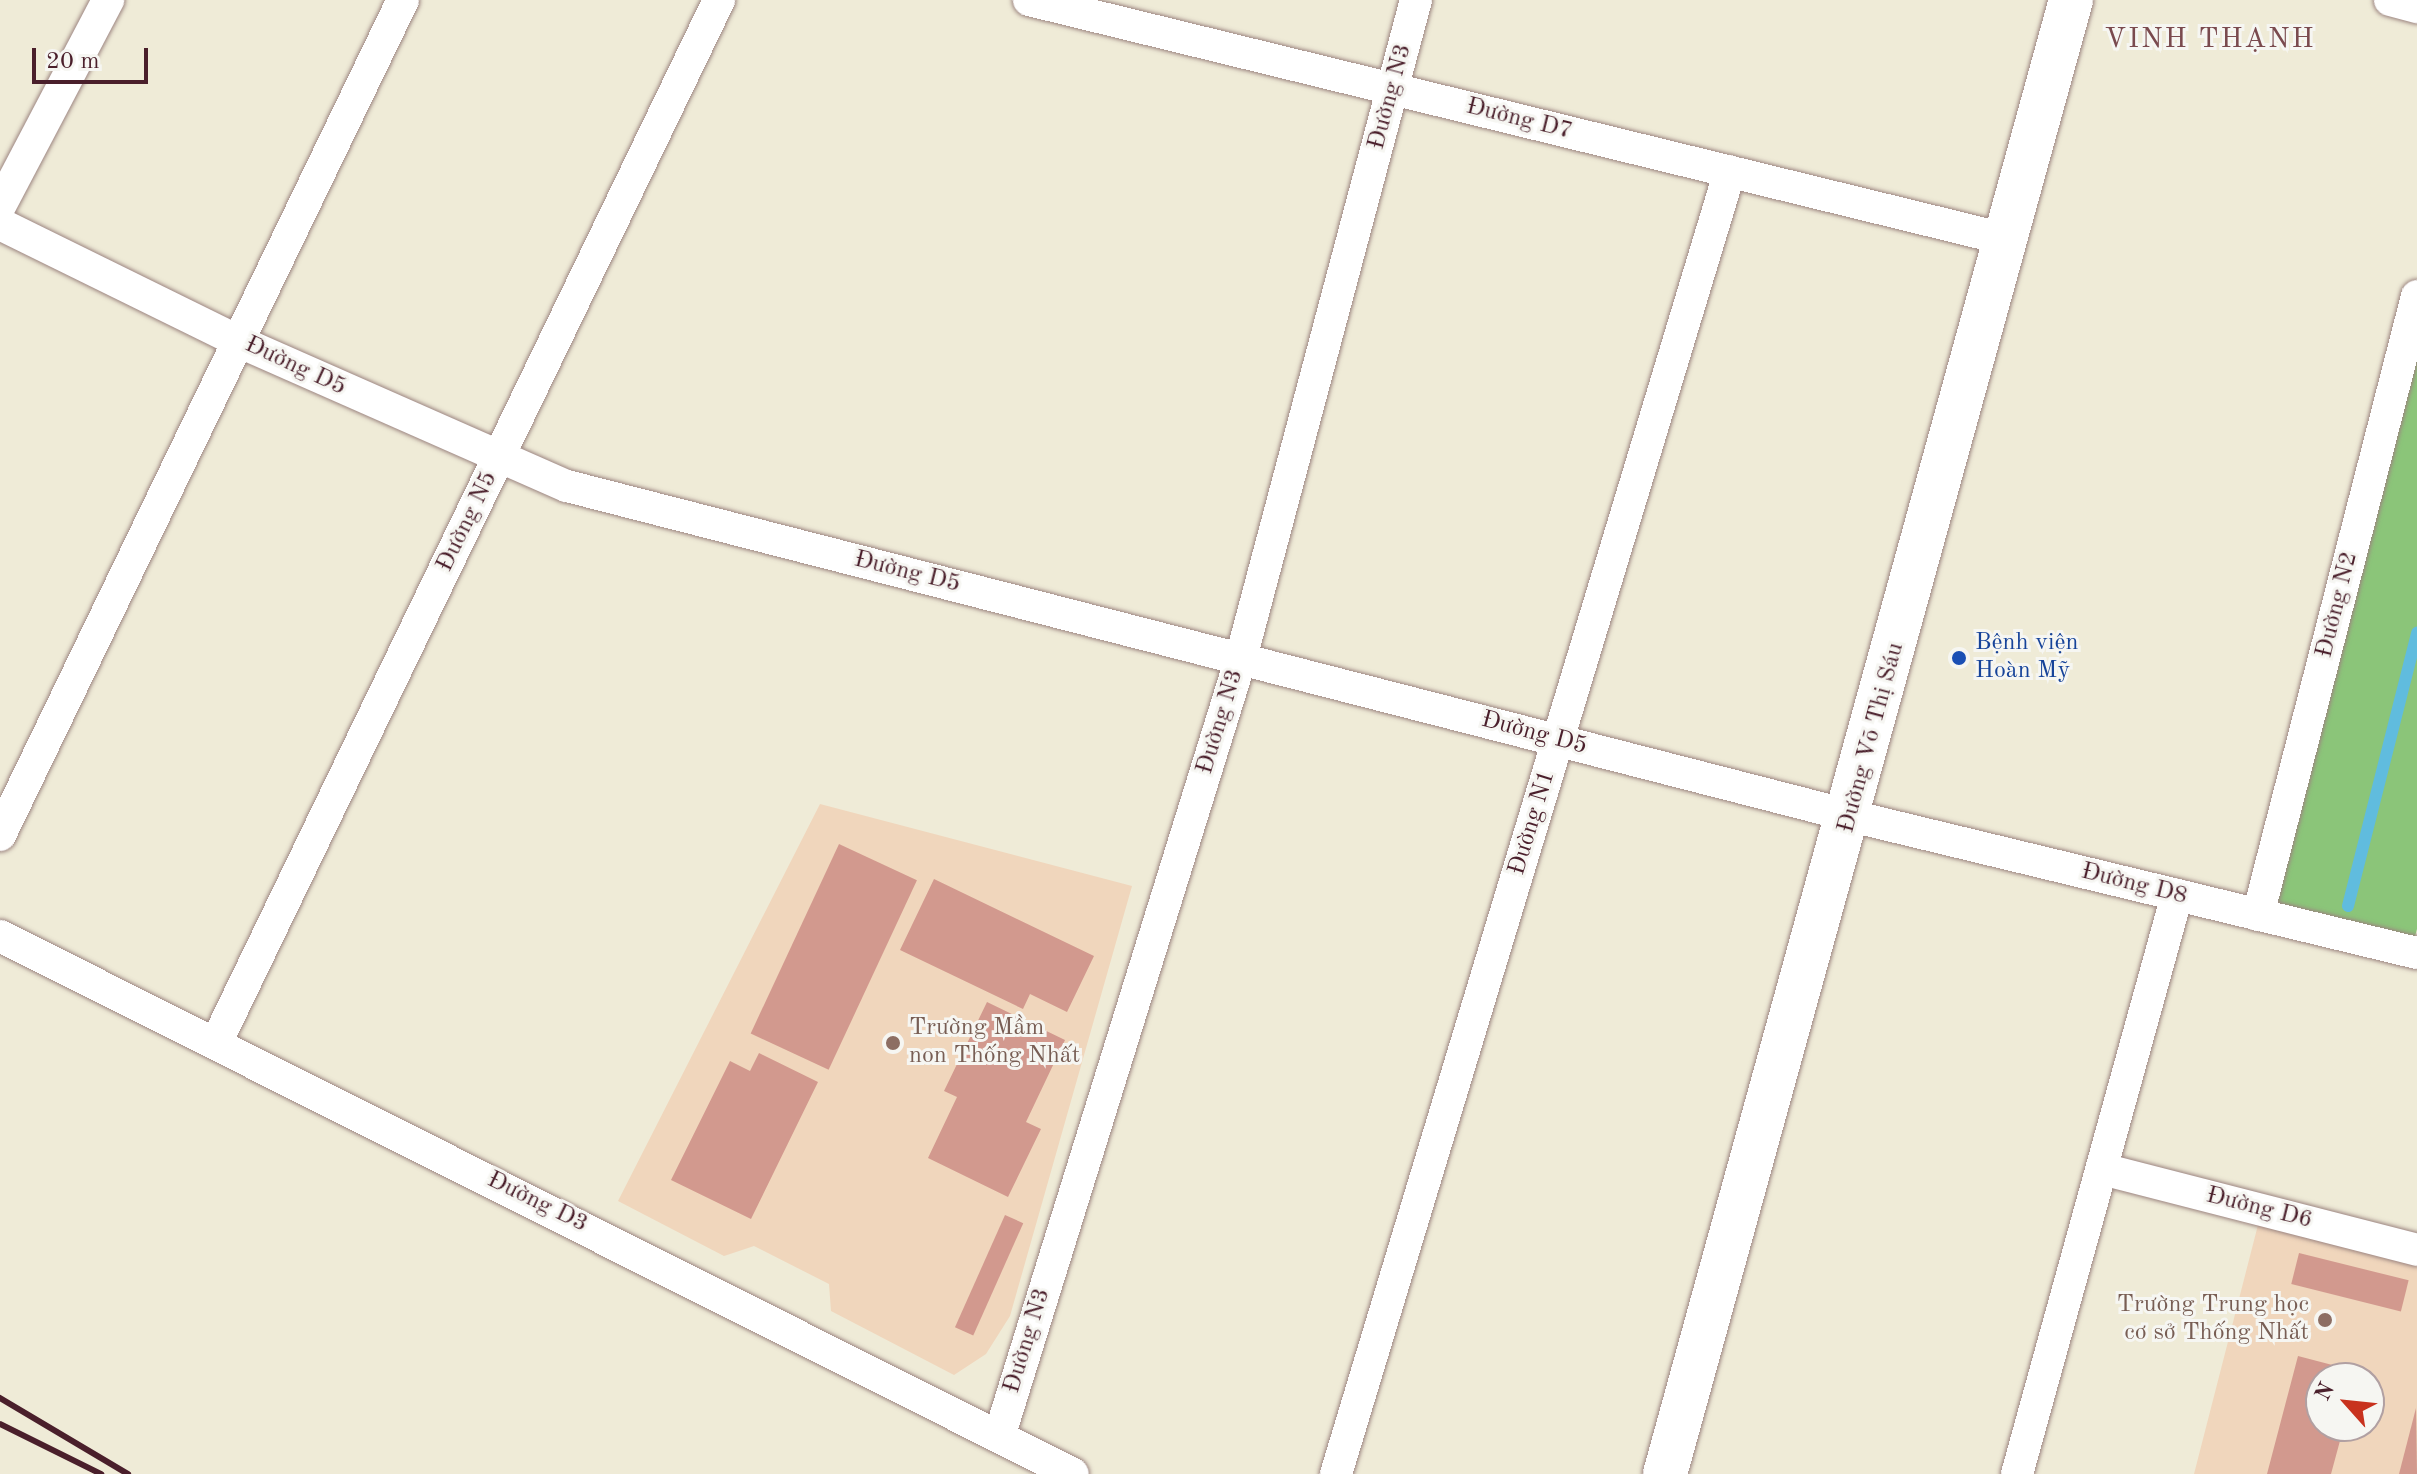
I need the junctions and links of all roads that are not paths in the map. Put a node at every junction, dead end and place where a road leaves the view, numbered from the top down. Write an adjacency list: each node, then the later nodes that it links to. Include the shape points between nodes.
1 (108, 0): 11 (street)
2 (403, 0): 15 (street)
3 (719, 0): 17 (street, Đường N5)
4 (1029, 0): 9 (street, Đường D7)
5 (1416, 0): 9 (street, Đường N3)
6 (2071, 0): 13 (main road, Đường Võ Thị Sáu)
7 (2390, 0): 8 (street)
8 (2417, 7)
9 (1393, 89): 10 (street, Đường D7); 18 (street, Đường N3)
10 (1730, 171): 13 (street, Đường D7); 19 (street, Đường N1)
11 (0, 206)
12 (0, 224): 15 (street, Đường D5)
13 (2009, 240): 20 (main road, Đường Võ Thị Sáu)
14 (2417, 296): 16 (street, Đường N2)
15 (240, 342): 17 (street, Đường D5); 21 (street)
16 (2408, 369): 23 (street, Đường N2)
17 (498, 461): 18 (street, Đường D5, via 567,486); 26 (street, Đường N5)
18 (1241, 658): 19 (street, Đường D5); 29 (street, Đường N3)
19 (1558, 740): 20 (street, Đường D5); 32 (street, Đường N1)
20 (1851, 816): 22 (street, Đường D8); 33 (main road, Đường Võ Thị Sáu)
21 (0, 835)
22 (2177, 895): 23 (street, Đường D8); 27 (street)
23 (2258, 915): 25 (street, Đường D8)
24 (0, 936): 26 (street, Đường D3)
25 (2417, 953)
26 (216, 1043): 29 (street, Đường D3)
27 (2102, 1169): 28 (street, Đường D6); 34 (street)
28 (2417, 1250)
29 (999, 1437): 30 (street, Đường D3)
30 (1029, 1464): 31 (street, Đường D3)
31 (1073, 1474)
32 (1336, 1474)
33 (1665, 1474)
34 (2017, 1474)

